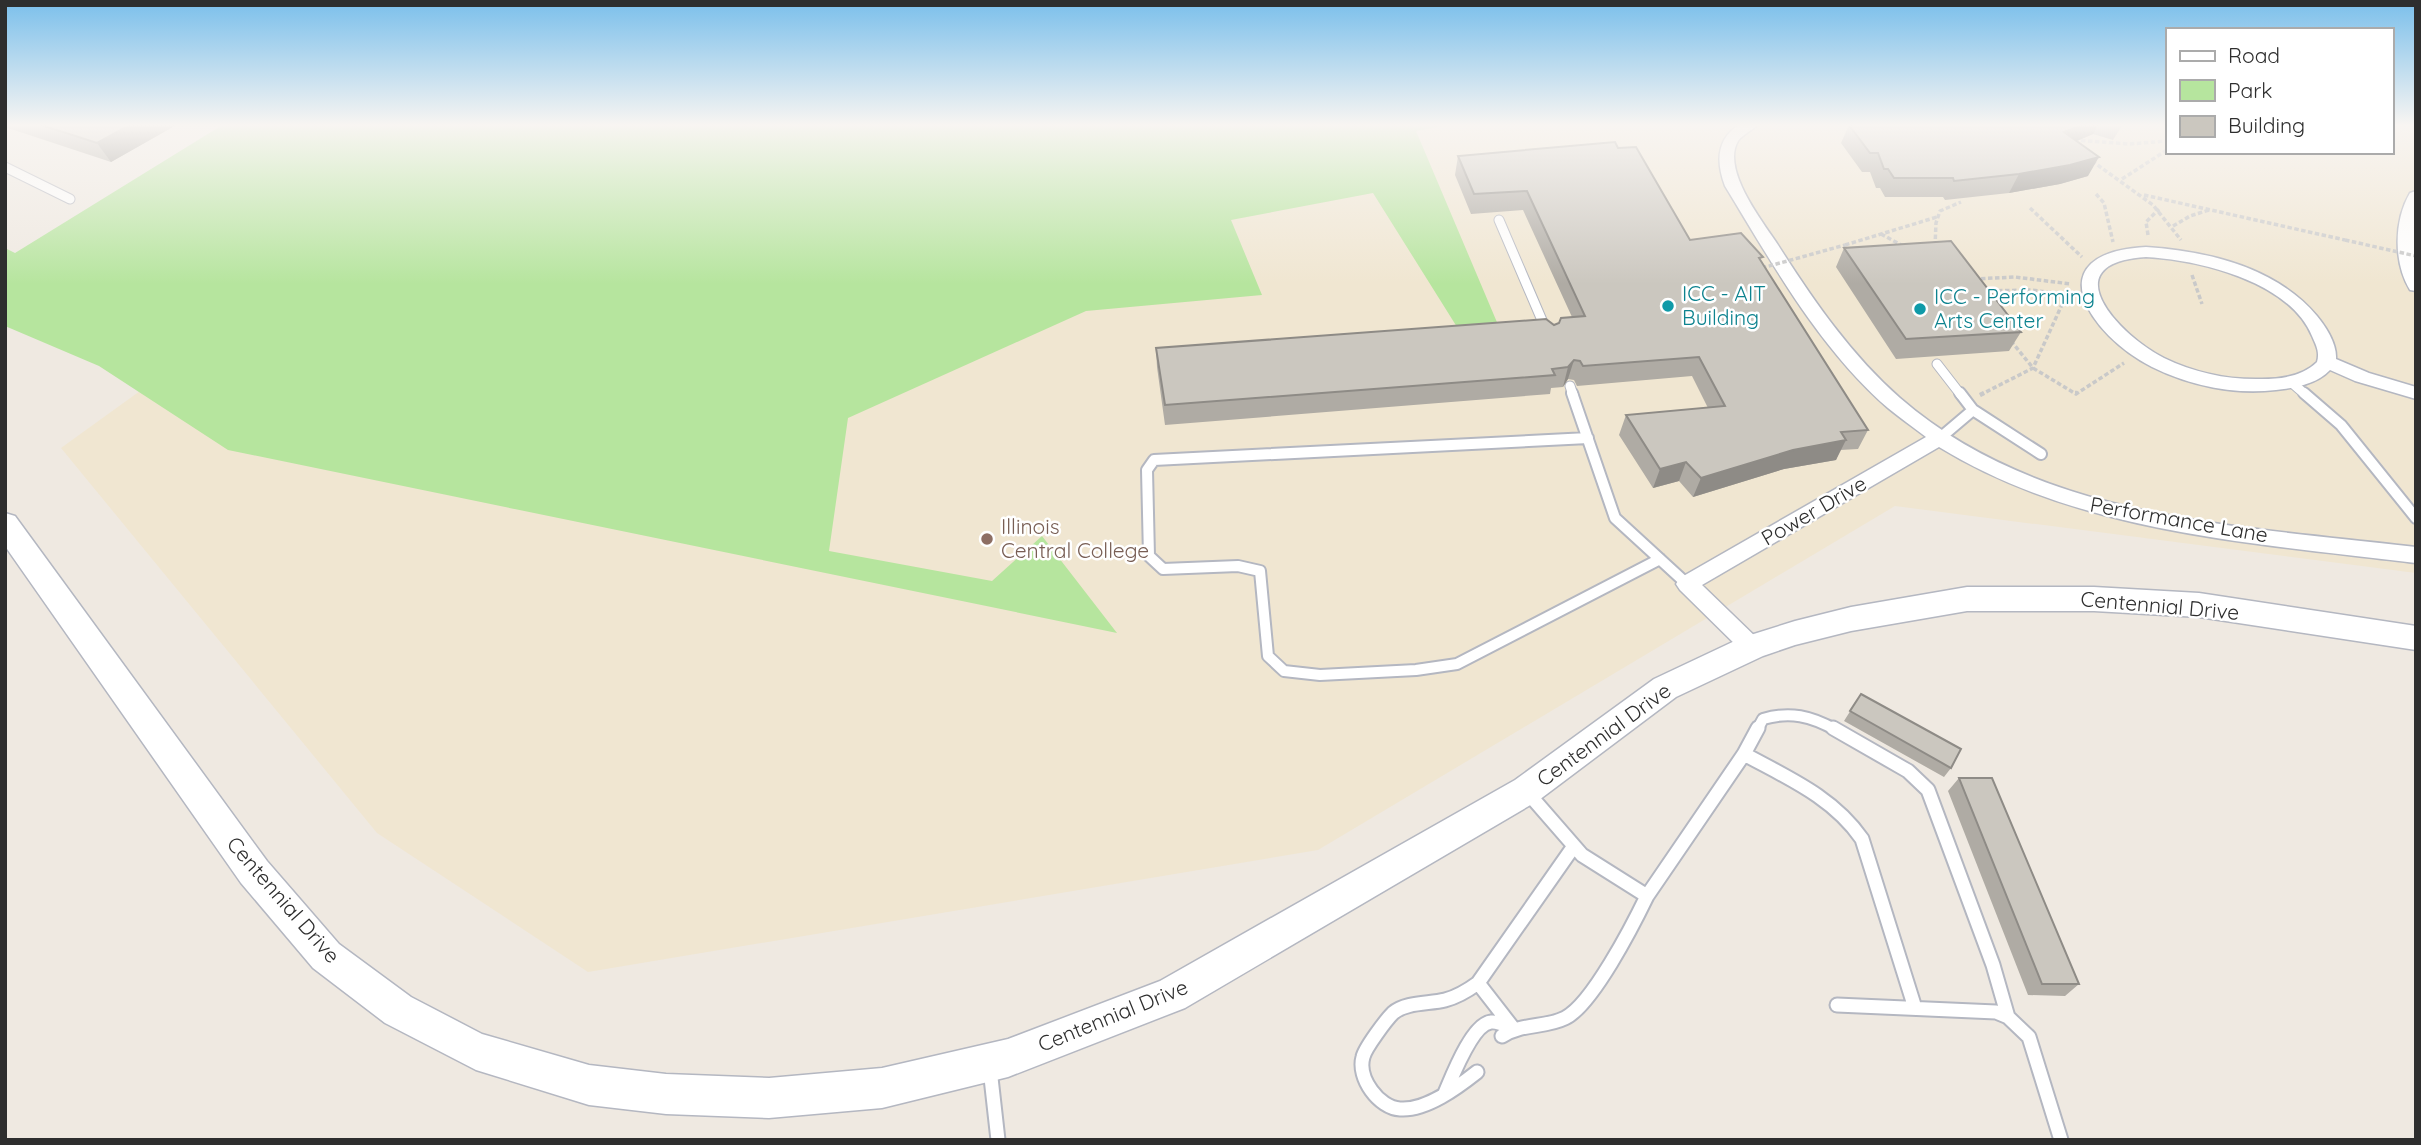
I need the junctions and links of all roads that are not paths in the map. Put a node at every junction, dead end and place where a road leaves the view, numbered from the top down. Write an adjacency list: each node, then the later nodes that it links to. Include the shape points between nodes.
1 (26, 177): 4 (lane)
2 (1731, 177): 15 (street, Performance Lane, via 1846,354 1896,406)
3 (2416, 196): 6 (street, via 2408,213 2406,243)
4 (70, 199)
5 (1499, 220): 7 (lane)
6 (2416, 285)
7 (1549, 338)
8 (2326, 362): 10 (street, via 2320,371); 10 (street, via 2328,353 2320,334 2300,309 2278,290 2233,268 2184,254 2147,252 2122,254 2097,264 2091,272 2088,284 2102,316 2135,349 2157,362 2224,382 2253,386); 12 (street)
9 (1937, 364): 13 (lane)
10 (2291, 382): 17 (lane, via 2341,425)
11 (1570, 386): 14 (lane)
12 (2416, 393)
13 (1973, 411): 15 (lane); 16 (lane)
14 (1588, 438): 20 (lane, via 1615,518); 20 (lane, via 1154,460 1147,470 1149,556 1163,569 1238,566 1259,571 1268,656 1284,671 1320,675 1457,664)
15 (1940, 438): 19 (street, Performance Lane, via 2057,496 2113,512); 21 (street, Power Drive)
16 (2041, 454)
17 (2416, 518)
18 (5, 524): 33 (main road, Centennial Drive, via 254,872 326,956 398,1010 476,1051 589,1085 666,1094 769,1098 869,1089)
19 (2416, 555)
20 (1660, 559): 21 (lane)
21 (1688, 584): 23 (street)
22 (2416, 638): 23 (main road, Centennial Drive, via 2199,605 2094,598 1968,598 1851,619)
23 (1752, 647): 25 (main road, Centennial Drive, via 1665,688)
24 (1744, 754): 27 (lane); 30 (lane, via 1832,805 1855,827); 31 (lane, via 1763,719 1794,714 1829,726 1918,780 1936,808)
25 (1527, 790): 26 (lane); 33 (main road, Centennial Drive, via 1172,995)
26 (1574, 846): 27 (lane); 28 (lane)
27 (1647, 896): 32 (lane, via 1580,1006 1567,1018)
28 (1478, 984): 32 (lane); 35 (lane, via 1445,1000 1400,1008 1363,1056 1364,1077 1384,1104 1401,1110)
29 (1837, 1004): 30 (lane)
30 (1915, 1008): 31 (lane, via 1996,1012)
31 (2008, 1017): 37 (lane, via 2029,1037)
32 (1508, 1032): 35 (lane, via 1490,1022 1482,1025 1459,1060)
33 (989, 1062): 36 (lane)
34 (1477, 1072): 35 (lane)
35 (1446, 1093)
36 (998, 1140)
37 (2061, 1140)

